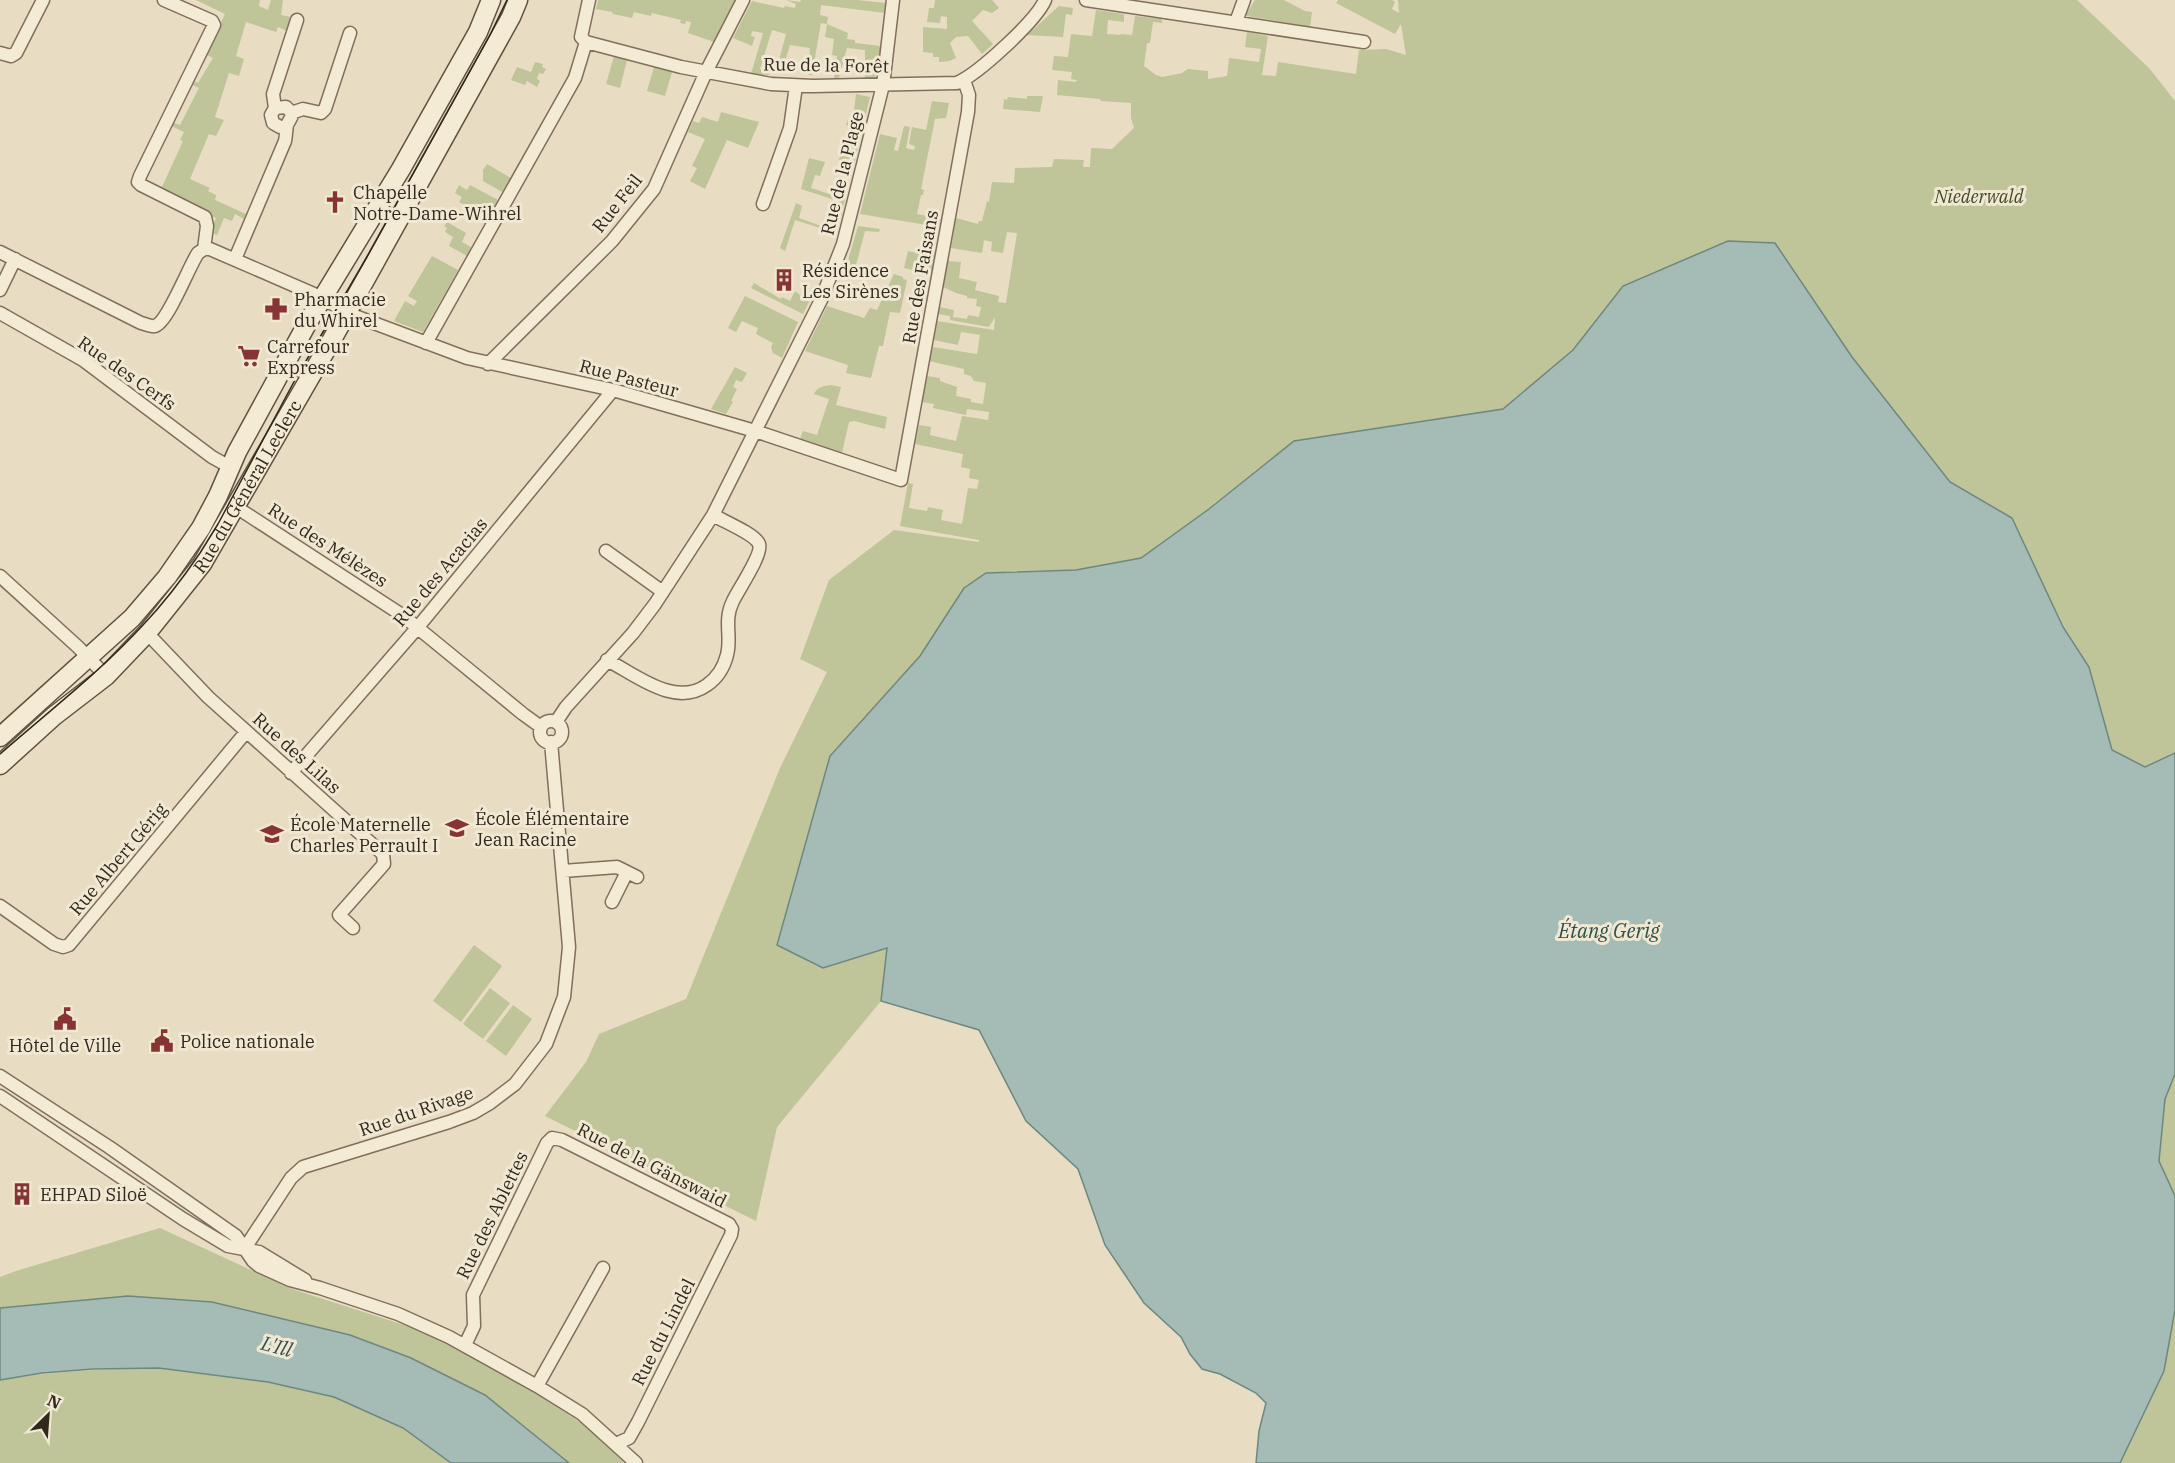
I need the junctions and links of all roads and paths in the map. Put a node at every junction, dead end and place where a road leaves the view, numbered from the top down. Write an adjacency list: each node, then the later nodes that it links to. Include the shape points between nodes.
1 (43, 0): 16 (street, via 16,53)
2 (164, 0): 24 (street, via 214,25 138,182 205,217)
3 (492, 0): 29 (main road, Rue du Général Leclerc, via 406,160)
4 (518, 0): 31 (main road, Rue du Général Leclerc)
5 (589, 0): 14 (street, via 580,37)
6 (743, 0): 17 (street, Rue Feil)
7 (893, 0): 19 (street, Rue de la Plage)
8 (1045, 0): 18 (street, via 1028,24)
9 (1086, 0): 12 (street)
10 (1244, 0): 12 (street)
11 (297, 20): 21 (street, via 273,94)
12 (1236, 22): 15 (street)
13 (350, 33): 22 (street, via 325,109 321,113 303,110)
14 (586, 42): 17 (street, Rue de la Forêt); 32 (street, via 575,78)
15 (1364, 42)
16 (0, 53)
17 (706, 72): 20 (street, Rue de la Forêt); 33 (street, Rue Feil, via 654,189 612,241)
18 (964, 80): 19 (street, Rue de la Forêt); 37 (street, Rue des Faisans, via 969,94 968,112)
19 (883, 85): 20 (street, Rue de la Forêt); 35 (street, Rue de la Plage, via 834,270)
20 (796, 86): 23 (street, via 790,128)
21 (275, 108): 22 (street, via 286,107); 22 (street, via 271,115 273,123 280,127)
22 (289, 119): 27 (street, via 285,141)
23 (763, 204)
24 (204, 249): 26 (street, via 193,261 167,314 155,326 141,323); 27 (street, Rue Pasteur)
25 (0, 252): 26 (street)
26 (15, 259): 28 (street)
27 (235, 259): 29 (street, Rue Pasteur)
28 (0, 290)
29 (323, 298): 31 (street, Rue Pasteur); 36 (main road, Rue du Général Leclerc)
30 (0, 313): 36 (street, Rue des Cerfs, via 83,360)
31 (347, 314): 32 (street, Rue Pasteur); 38 (main road, Rue du Général Leclerc)
32 (426, 343): 33 (street, Rue Pasteur)
33 (488, 364): 34 (street, Rue Pasteur)
34 (613, 390): 35 (street, Rue Pasteur); 43 (street, Rue des Acacias)
35 (755, 431): 37 (street, Rue Pasteur); 39 (street)
36 (230, 466): 45 (main road, Rue du Général Leclerc, via 203,524 167,577 132,618)
37 (901, 480)
38 (236, 507): 43 (street, Rue des Mélèzes); 44 (main road, Rue du Général Leclerc, via 202,564)
39 (713, 515): 42 (street); 46 (street, via 751,536 760,547 729,610 728,646 722,669 698,690 673,693)
40 (606, 551): 42 (street)
41 (0, 576): 45 (street)
42 (663, 592): 46 (street)
43 (418, 627): 49 (street, Rue des Mélèzes); 54 (street, Rue des Acacias)
44 (147, 633): 47 (main road, Rue du Général Leclerc); 50 (street, Rue des Lilas)
45 (89, 658): 47 (street); 51 (main road, Rue du Général Leclerc)
46 (607, 660): 48 (street)
47 (106, 676): 53 (main road, Rue du Général Leclerc)
48 (556, 722): 49 (street, via 548,721); 52 (street, via 561,734)
49 (541, 727): 52 (street, via 542,737)
50 (246, 732): 54 (street, Rue des Lilas); 57 (street, Rue Albert Gérig, via 66,947 54,944)
51 (0, 737)
52 (551, 742): 55 (street, Rue du Rivage)
53 (0, 765)
54 (291, 773): 58 (street, Rue des Lilas, via 383,854 384,864 339,915)
55 (563, 871): 56 (street, via 617,867 632,875); 65 (street, Rue du Rivage, via 569,947 564,997 546,1044 523,1076 474,1113 303,1167 291,1178)
56 (612, 902)
57 (0, 906)
58 (353, 928)
59 (0, 1076): 62 (street)
60 (0, 1096): 63 (street)
61 (552, 1138): 64 (street, Rue de la Gänswaid); 67 (street, Rue des Ablettes, via 473,1295 474,1326)
62 (109, 1147): 63 (street); 65 (street, via 229,1230)
63 (96, 1160): 65 (street, via 228,1246)
64 (732, 1228): 69 (street, Rue du Lindel, via 634,1430 629,1438)
65 (245, 1248): 67 (street, via 259,1266 290,1280 412,1320)
66 (603, 1268): 68 (street)
67 (465, 1345): 68 (street)
68 (537, 1386): 69 (street, via 582,1414)
69 (616, 1443): 70 (street)
70 (636, 1463)

